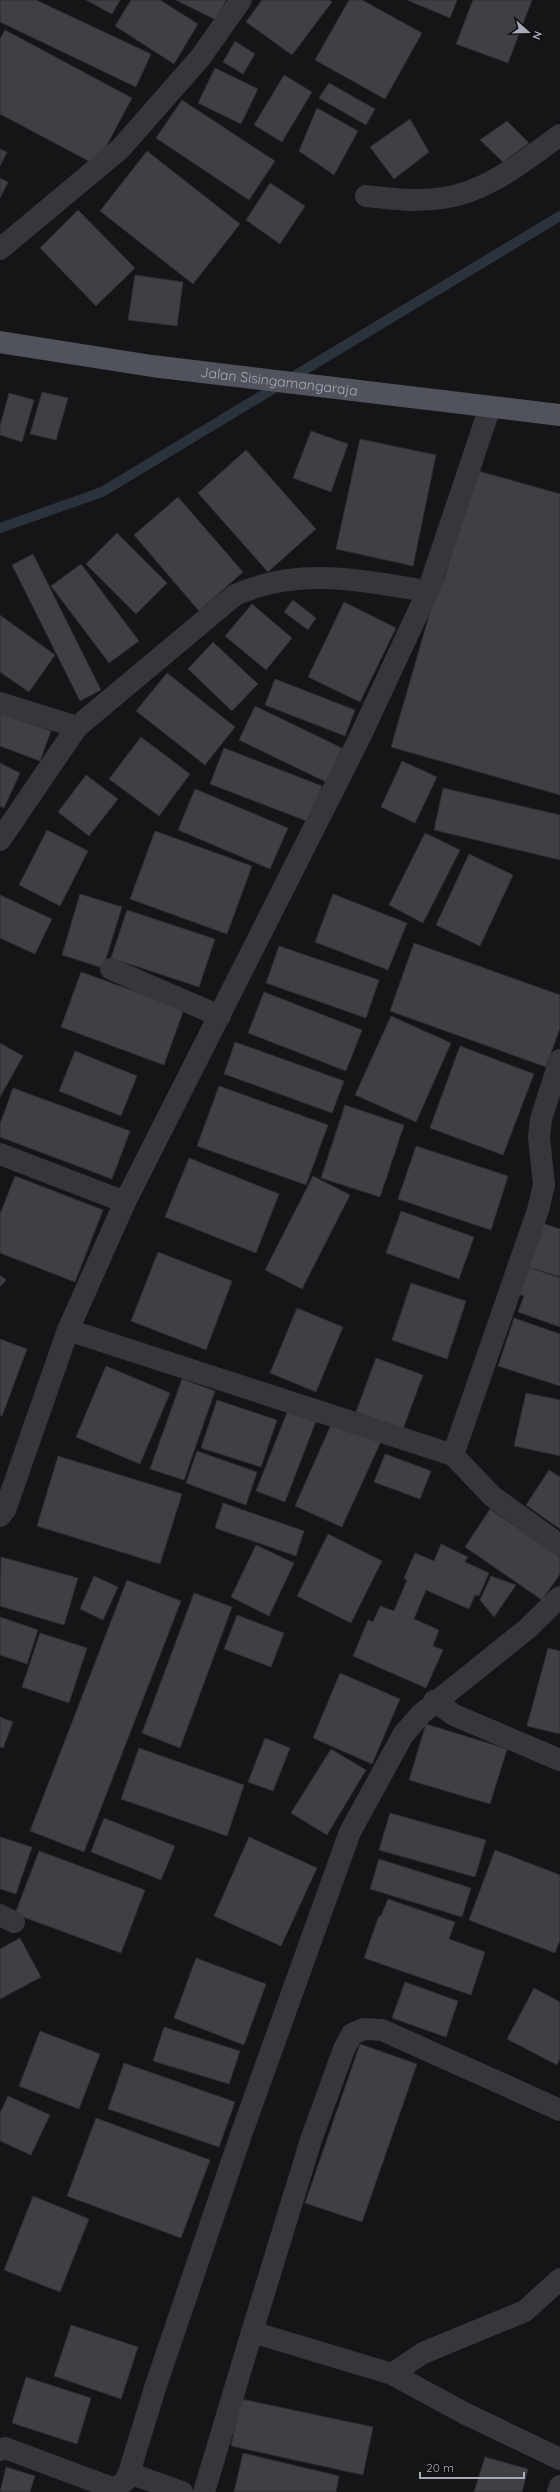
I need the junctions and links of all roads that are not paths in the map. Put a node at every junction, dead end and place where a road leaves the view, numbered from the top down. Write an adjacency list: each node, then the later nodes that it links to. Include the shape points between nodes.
1 (241, 0): 4 (street, via 200,58 120,149)
2 (560, 136): 3 (street, via 496,180 470,192 443,198 409,200)
3 (366, 196)
4 (0, 249)
5 (0, 342): 6 (main road, Jalan Sisingamangaraja, via 152,366)
6 (490, 407): 7 (main road, Jalan Sisingamangaraja); 8 (street)
7 (560, 415)
8 (428, 591): 10 (street, via 332,577 267,583 248,589 236,595); 13 (street, via 359,739)
9 (0, 703): 10 (street)
10 (77, 727): 11 (street)
11 (0, 840)
12 (111, 969): 13 (street)
13 (220, 1016): 16 (street)
14 (560, 1060): 18 (street, via 541,1119 539,1138 544,1186 538,1210)
15 (0, 1154): 16 (street)
16 (125, 1202): 17 (street)
17 (68, 1330): 18 (street); 19 (street, via 5,1510)
18 (453, 1455): 20 (street, via 492,1496)
19 (0, 1516)
20 (560, 1545)
21 (560, 1597): 22 (street, via 527,1629)
22 (434, 1701): 23 (street, via 454,1715); 30 (street, via 403,1735 348,1838 242,2132 155,2388)
23 (560, 1760)
24 (560, 2110): 26 (street, via 382,2030 364,2029 352,2034 344,2049 311,2140)
25 (560, 2279): 27 (street, via 525,2311 423,2353)
26 (252, 2332): 27 (street); 33 (street)
27 (392, 2374): 29 (street, via 466,2414)
28 (0, 2450): 30 (street, via 5,2448 115,2490)
29 (560, 2459)
30 (129, 2473): 32 (street)
31 (560, 2486): 34 (street)
32 (182, 2492)
33 (204, 2492)
34 (558, 2492)

